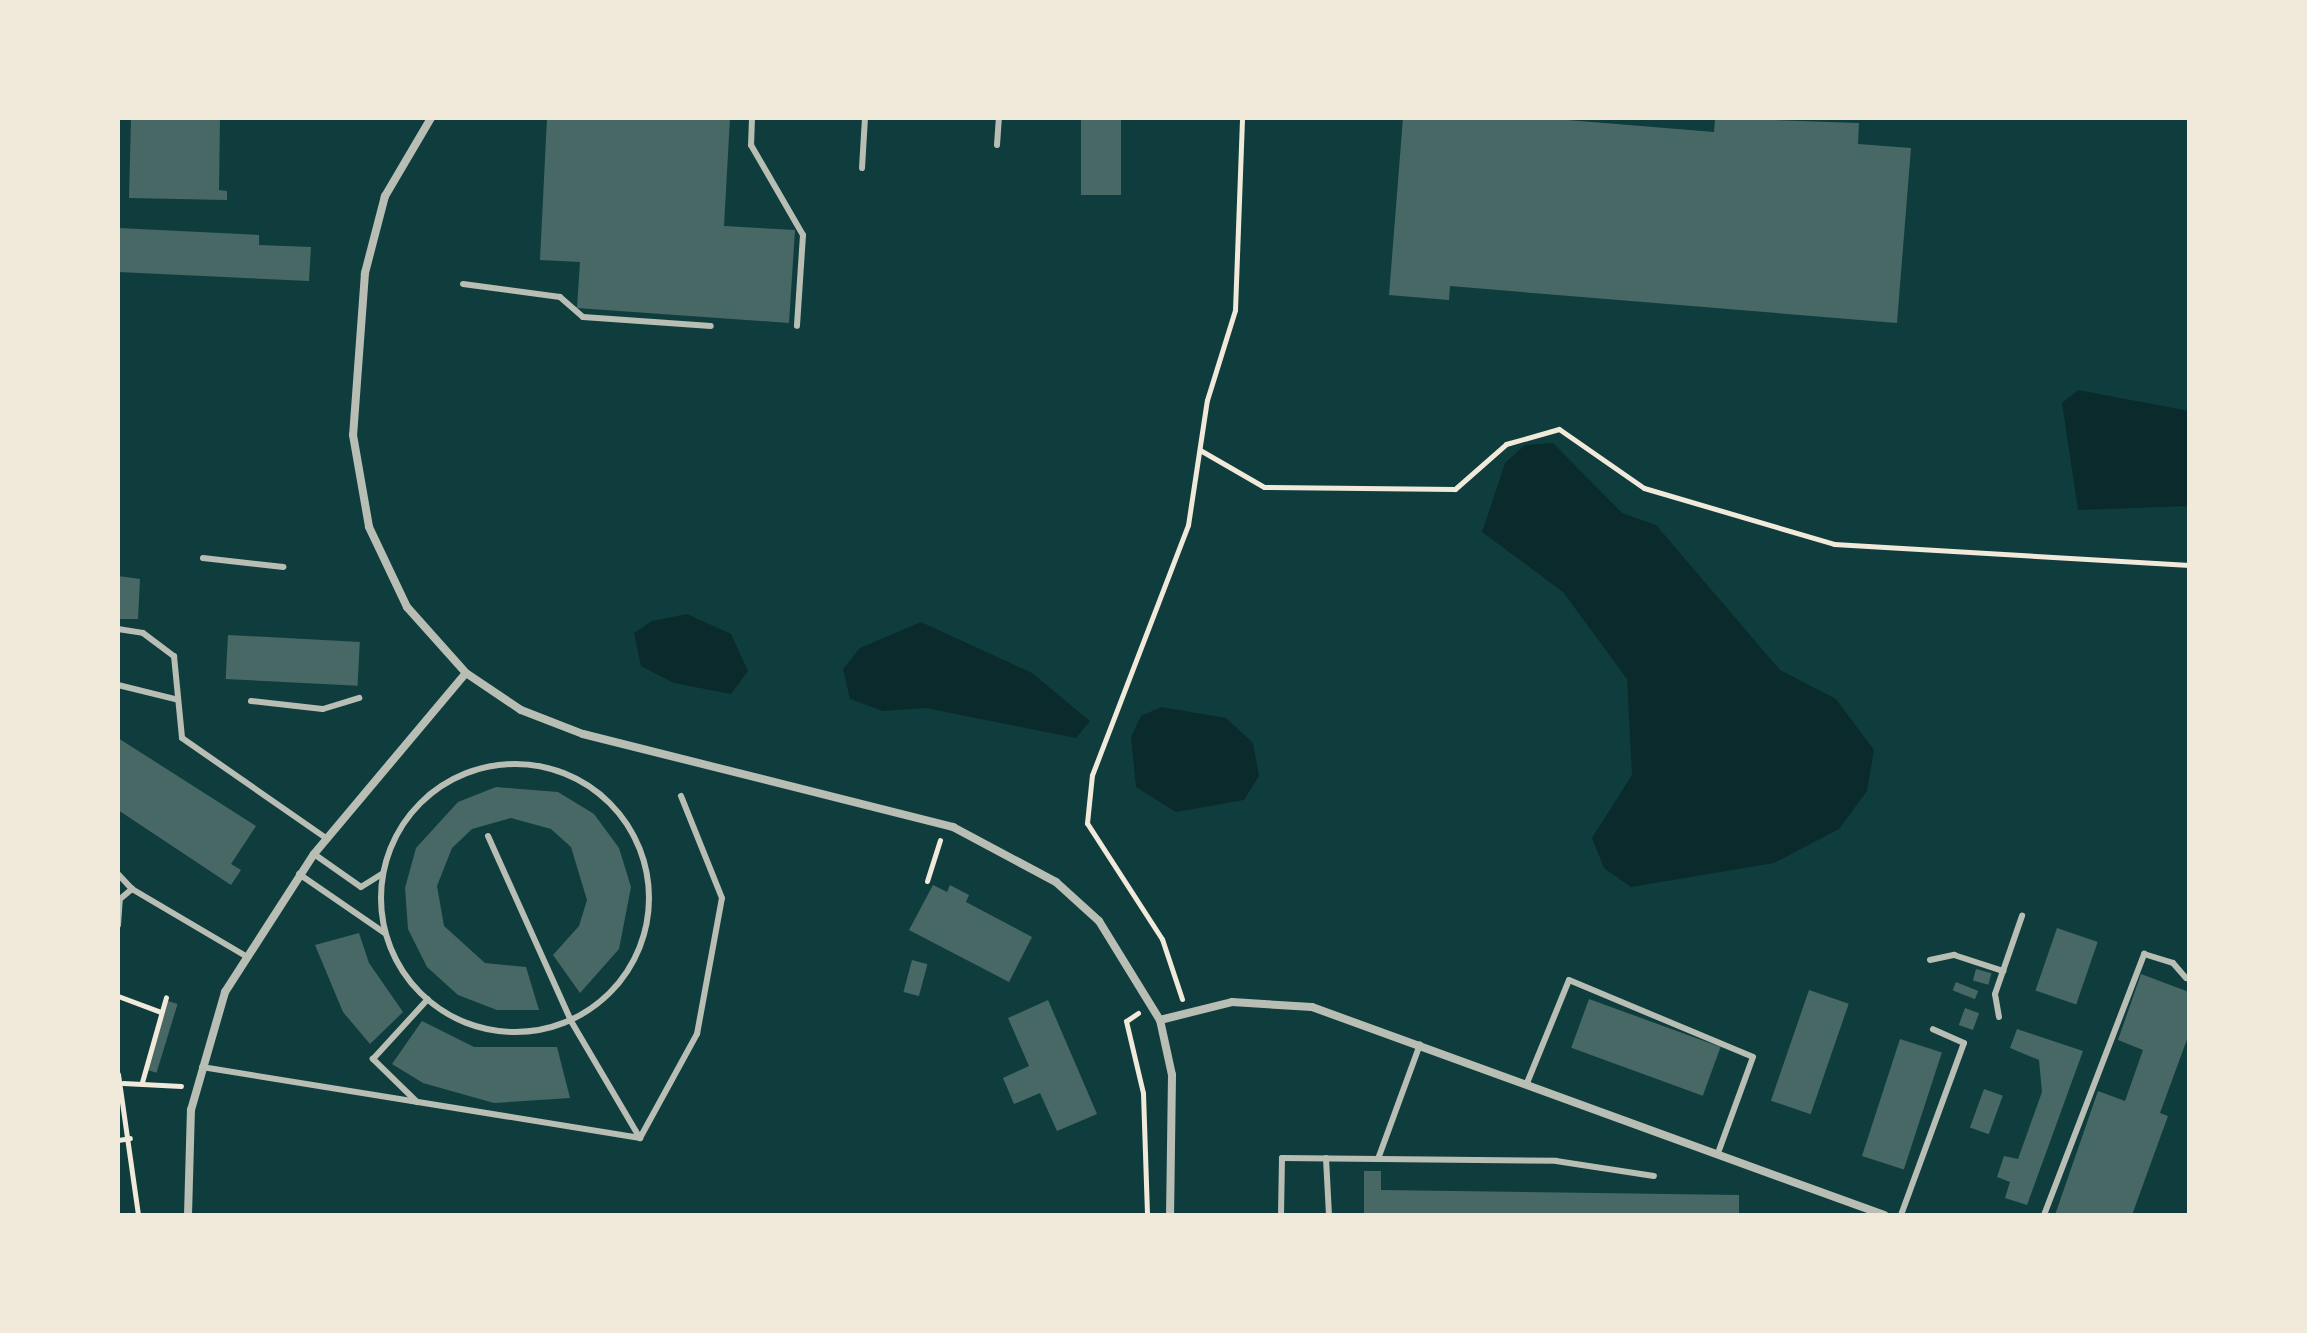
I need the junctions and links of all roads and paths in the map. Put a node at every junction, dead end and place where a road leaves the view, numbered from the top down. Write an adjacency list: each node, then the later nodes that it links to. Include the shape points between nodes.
1 (431, 118): 16 (street, via 385,196 365,273 353,435 369,527 407,607)
2 (752, 118): 10 (lane, via 751,145 803,235)
3 (865, 118): 7 (lane)
4 (999, 118): 6 (lane)
5 (1242, 118): 11 (path, via 1235,310)
6 (997, 145)
7 (862, 168)
8 (463, 284): 9 (lane, via 560,297 583,317)
9 (711, 326)
10 (797, 326)
11 (1200, 450): 13 (path, via 1264,487 1455,489 1506,444 1559,429 1644,488 1834,544); 44 (path, via 1188,525 1092,775 1087,823 1162,939)
12 (203, 558): 14 (lane)
13 (2189, 565)
14 (283, 567)
15 (118, 629): 19 (lane, via 166,645 174,656)
16 (466, 673): 22 (street, via 521,710 583,734); 24 (street)
17 (118, 685): 19 (lane)
18 (359, 698): 20 (lane, via 323,709)
19 (175, 699): 24 (lane, via 182,738)
20 (251, 701)
21 (681, 796): 58 (lane, via 722,898 697,1034)
22 (944, 825): 29 (path); 42 (street, via 1007,850 1056,882 1099,921)
23 (488, 836): 47 (lane)
24 (326, 838): 25 (street)
25 (314, 854): 26 (lane, via 361,887); 28 (street)
26 (383, 873): 34 (lane); 47 (lane, via 395,836 418,804 450,780 486,766 526,763 564,772 598,792 626,820 643,855 647,920 630,969 604,999)
27 (118, 874): 30 (lane)
28 (299, 874): 34 (lane); 35 (street)
29 (927, 881)
30 (132, 889): 31 (lane, via 120,899); 35 (lane)
31 (118, 916): 33 (lane)
32 (2022, 916): 37 (lane)
33 (118, 925)
34 (385, 934): 41 (lane, via 398,964)
35 (244, 955): 50 (street)
36 (1930, 960): 37 (lane, via 1954,955)
37 (2003, 971): 45 (lane, via 1995,994)
38 (2186, 978): 73 (lane, via 2173,963 2144,954)
39 (118, 996): 43 (path)
40 (166, 997): 43 (path)
41 (428, 999): 47 (lane, via 473,1026 506,1032); 56 (lane, via 373,1059)
42 (1152, 1003): 46 (street); 67 (path, via 1126,1021 1143,1093)
43 (161, 1012): 52 (path)
44 (1186, 1012): 46 (street); 49 (street, via 1274,1001)
45 (1999, 1017)
46 (1160, 1020): 68 (street, via 1172,1075)
47 (571, 1021): 58 (lane)
48 (1933, 1029): 72 (lane, via 1964,1043)
49 (1420, 1044): 54 (street); 62 (lane)
50 (202, 1067): 55 (street); 56 (lane)
51 (118, 1074): 53 (path)
52 (142, 1082): 53 (path); 55 (path)
53 (123, 1083): 57 (path)
54 (1527, 1083): 60 (street); 60 (lane, via 1569,980 1753,1057)
55 (196, 1091): 66 (street)
56 (418, 1103): 58 (lane)
57 (130, 1138): 59 (path); 65 (path)
58 (640, 1138)
59 (118, 1140)
60 (1718, 1153): 64 (street)
61 (1326, 1158): 62 (lane); 69 (lane, via 1282,1158); 70 (lane)
62 (1378, 1159): 63 (lane, via 1556,1161)
63 (1654, 1176)
64 (1861, 1211): 71 (street)
65 (138, 1215)
66 (188, 1215)
67 (1147, 1215)
68 (1170, 1215)
69 (1281, 1215)
70 (1329, 1215)
71 (1884, 1215)
72 (1901, 1215)
73 (2044, 1215)

